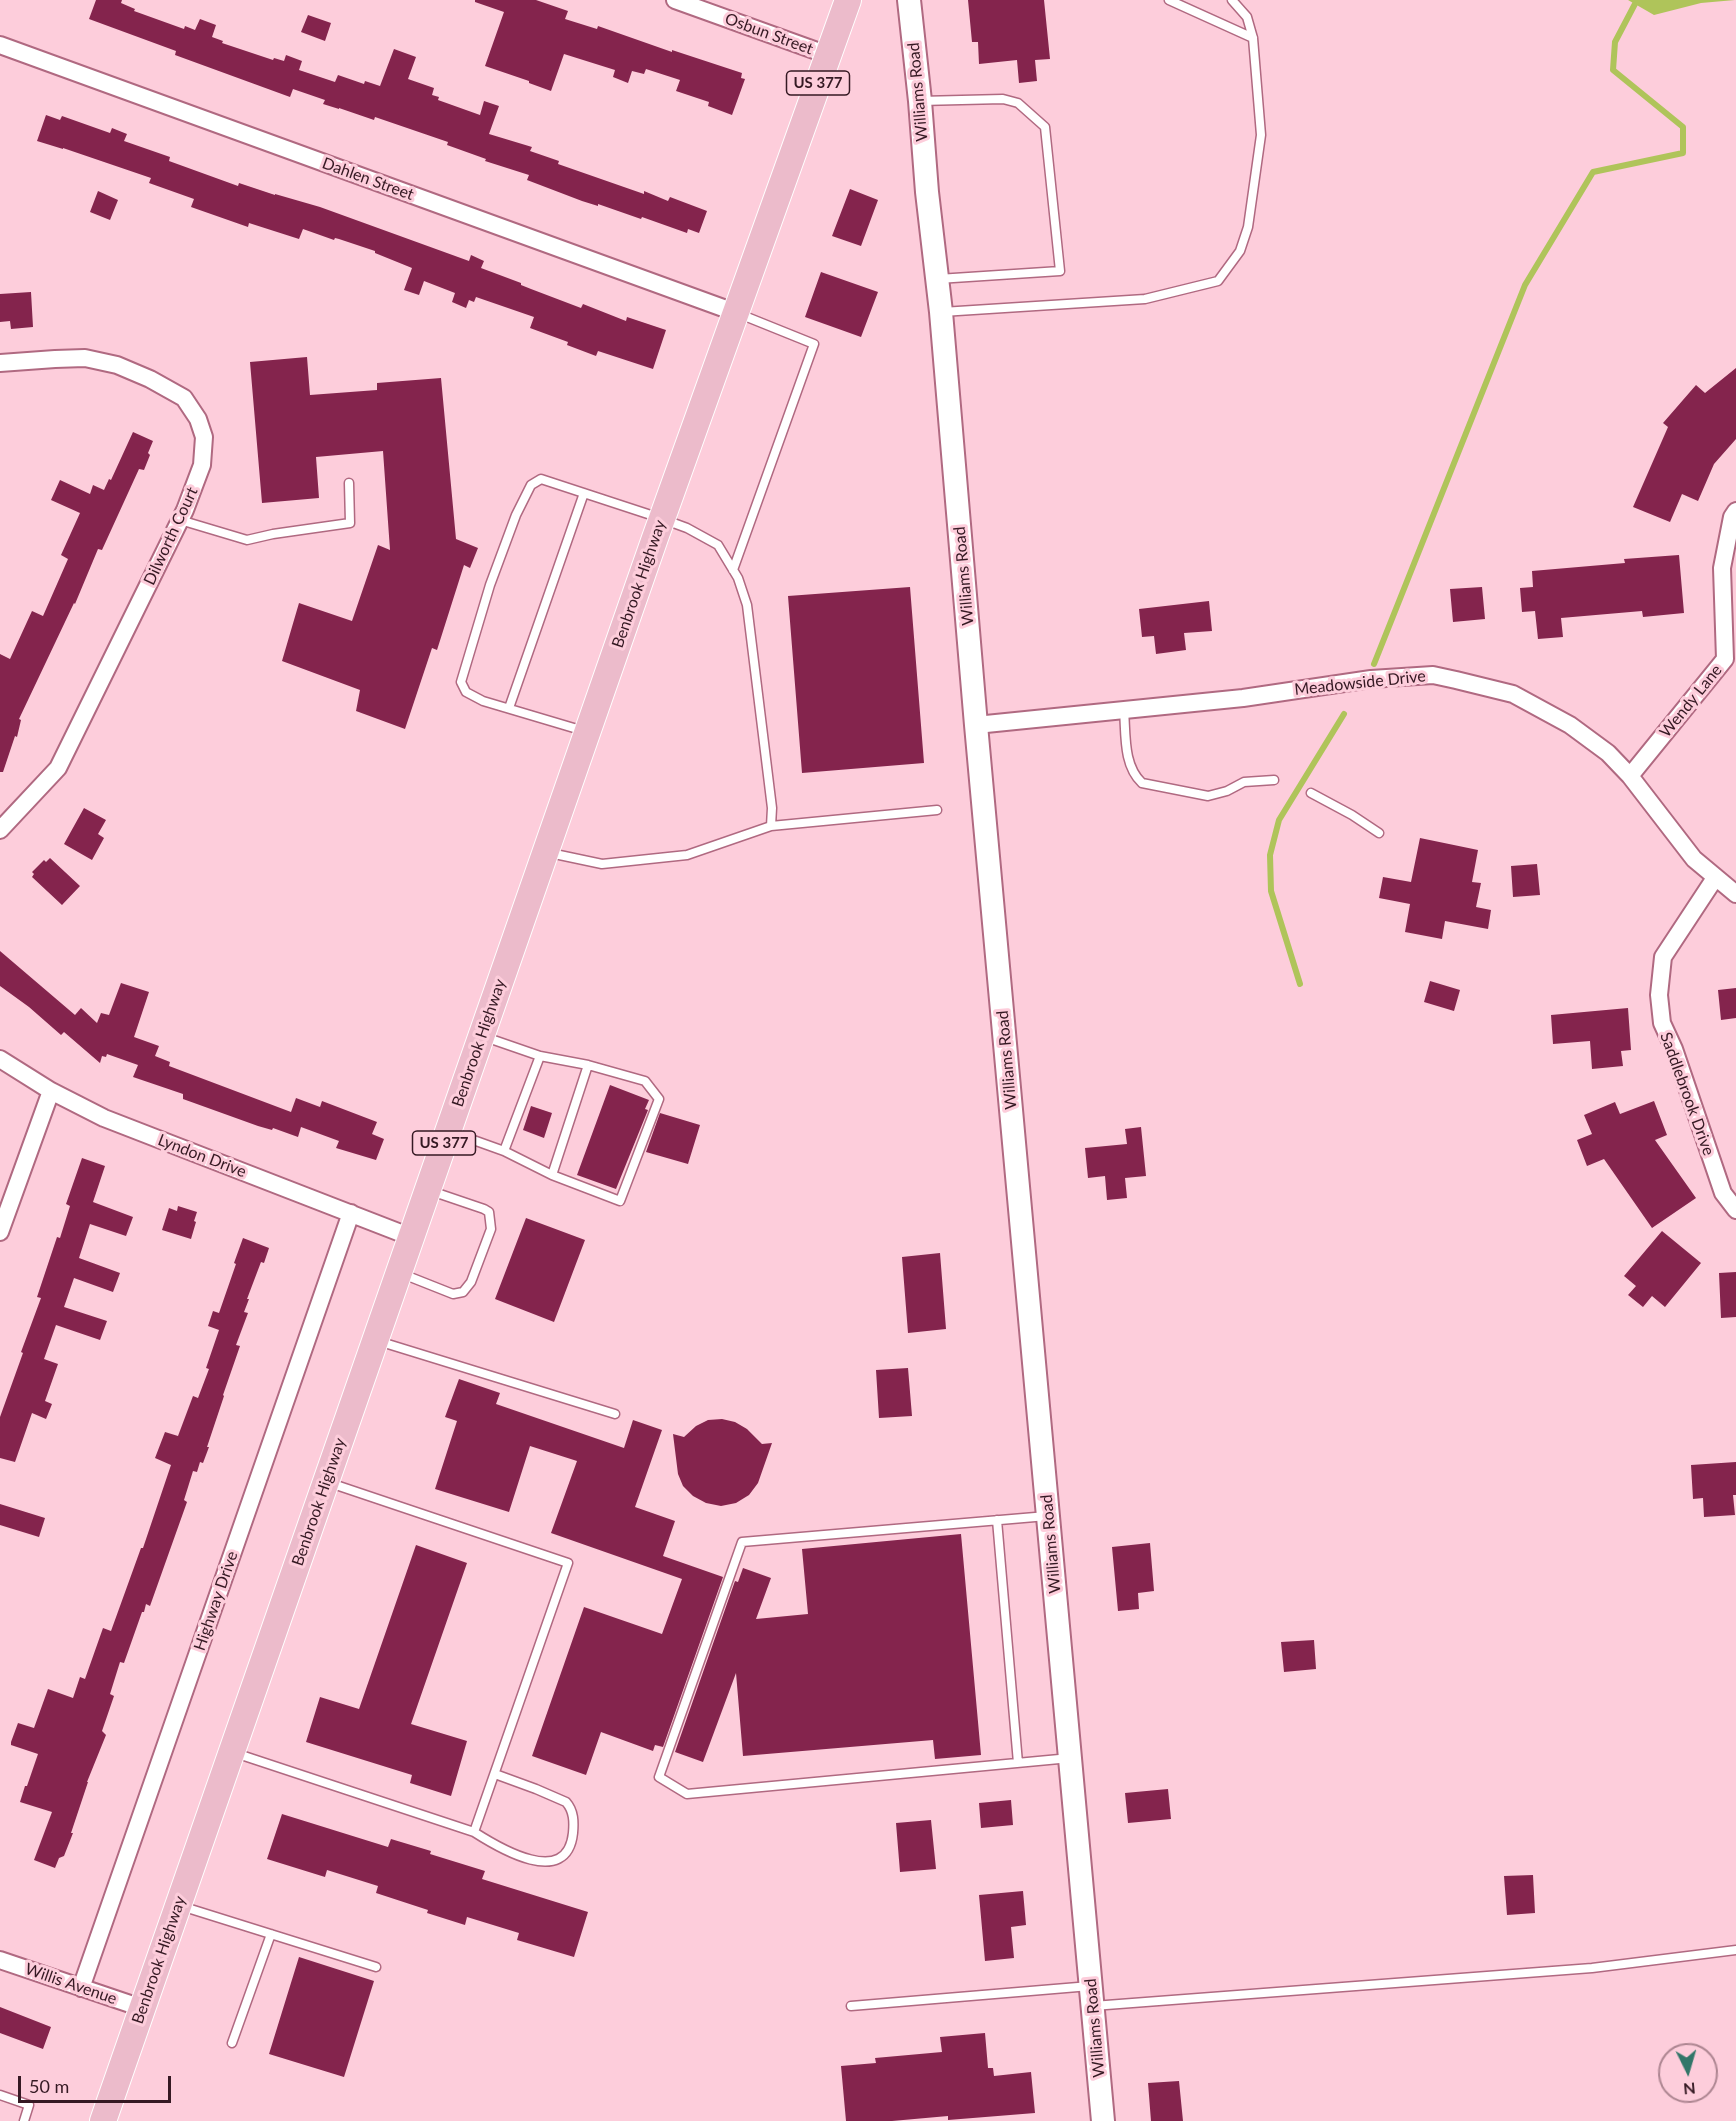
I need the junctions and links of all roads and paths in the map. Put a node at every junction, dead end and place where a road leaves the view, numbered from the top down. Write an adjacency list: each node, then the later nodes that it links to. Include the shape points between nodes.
1 (675, 0): 8 (street, Osbun Street)
2 (848, 0): 8 (main road, Benbrook Highway / US 377)
3 (909, 0): 9 (street, Williams Road)
4 (1168, 0): 6 (lane)
5 (1232, 0): 6 (lane, via 1247,17)
6 (1253, 38): 11 (lane, via 1261,135 1248,227 1240,251 1218,281 1145,299)
7 (0, 45): 12 (street, Dahlen Street)
8 (828, 55): 12 (main road, Benbrook Highway / US 377)
9 (921, 101): 10 (street, Williams Road); 10 (lane, via 1003,99 1018,103 1045,127 1060,272)
10 (938, 279): 11 (street, Williams Road)
11 (941, 312): 22 (street, Williams Road)
12 (737, 313): 17 (main road, Benbrook Highway / US 377); 19 (lane, via 814,344)
13 (0, 363): 18 (street, Dilworth Court, via 85,358 117,365 184,398 204,437 202,465)
14 (349, 483): 18 (lane, via 350,522 247,540)
15 (584, 493): 17 (lane); 20 (lane); 20 (lane, via 541,479 531,485 490,585 461,682 466,692)
16 (1736, 511): 24 (street, Wendy Lane, via 1722,568 1725,659)
17 (660, 518): 19 (lane, via 718,545); 23 (main road, Benbrook Highway / US 377)
18 (180, 520): 29 (street, Dilworth Court, via 58,768)
19 (734, 570): 28 (lane, via 747,604)
20 (509, 708): 23 (lane)
21 (1124, 710): 22 (street, Meadowside Drive); 24 (street, Meadowside Drive, via 1371,679 1433,675 1513,694 1570,724); 25 (lane, via 1129,763 1142,783 1208,796 1244,782)
22 (976, 725): 51 (street, Williams Road)
23 (588, 731): 31 (main road, Benbrook Highway / US 377)
24 (1630, 776): 32 (street, Meadowside Drive, via 1694,859)
25 (1274, 780)
26 (1311, 793): 30 (lane)
27 (938, 810): 28 (lane)
28 (771, 826): 31 (lane, via 687,855 602,864)
29 (0, 830)
30 (1379, 833)
31 (546, 852): 34 (main road, Benbrook Highway / US 377)
32 (1715, 878): 33 (street, Meadowside Drive); 43 (street, Saddlebrook Drive, via 1664,957 1659,995 1662,1023 1723,1193)
33 (1736, 894)
34 (481, 1036): 35 (lane); 39 (main road, Benbrook Highway / US 377)
35 (540, 1056): 37 (lane); 40 (lane)
36 (0, 1059): 38 (street, Lyndon Drive)
37 (588, 1065): 41 (lane); 41 (lane, via 645,1081 659,1099 620,1201)
38 (51, 1091): 44 (street, Lyndon Drive, via 104,1118); 45 (street)
39 (448, 1131): 40 (lane); 42 (main road, Benbrook Highway / US 377)
40 (504, 1151): 41 (lane)
41 (552, 1175)
42 (428, 1190): 46 (main road, Benbrook Highway / US 377); 47 (lane, via 489,1212 491,1229 471,1282 463,1292 453,1294)
43 (1736, 1210)
44 (351, 1213): 46 (street, Lyndon Drive); 63 (street, Highway Drive)
45 (0, 1232)
46 (411, 1237): 47 (main road, Benbrook Highway / US 377)
47 (399, 1272): 48 (main road, Benbrook Highway / US 377)
48 (375, 1340): 49 (lane); 50 (main road, Benbrook Highway / US 377)
49 (615, 1414)
50 (326, 1481): 53 (main road, Benbrook Highway / US 377); 56 (lane, via 568,1563)
51 (1048, 1516): 52 (lane); 54 (street, Williams Road)
52 (997, 1520): 55 (lane); 55 (lane, via 742,1542 659,1777 687,1794)
53 (232, 1752): 57 (lane); 58 (main road, Benbrook Highway / US 377)
54 (1070, 1758): 55 (lane); 64 (street, Williams Road)
55 (1018, 1763)
56 (495, 1774): 57 (lane); 57 (lane, via 566,1802 573,1818 572,1840 561,1856 542,1863)
57 (474, 1833)
58 (178, 1905): 59 (lane); 66 (main road, Benbrook Highway / US 377)
59 (271, 1934): 62 (lane); 67 (lane)
60 (1736, 1950): 64 (lane, via 1592,1968)
61 (0, 1960): 63 (street, Willis Avenue)
62 (376, 1967)
63 (81, 1988): 66 (street, Willis Avenue)
64 (1092, 1996): 65 (lane); 71 (street, Williams Road)
65 (851, 2006)
66 (142, 2008): 70 (main road, Benbrook Highway / US 377)
67 (232, 2043)
68 (0, 2095): 69 (lane, via 29,2105)
69 (24, 2121)
70 (103, 2121)
71 (1103, 2121)

